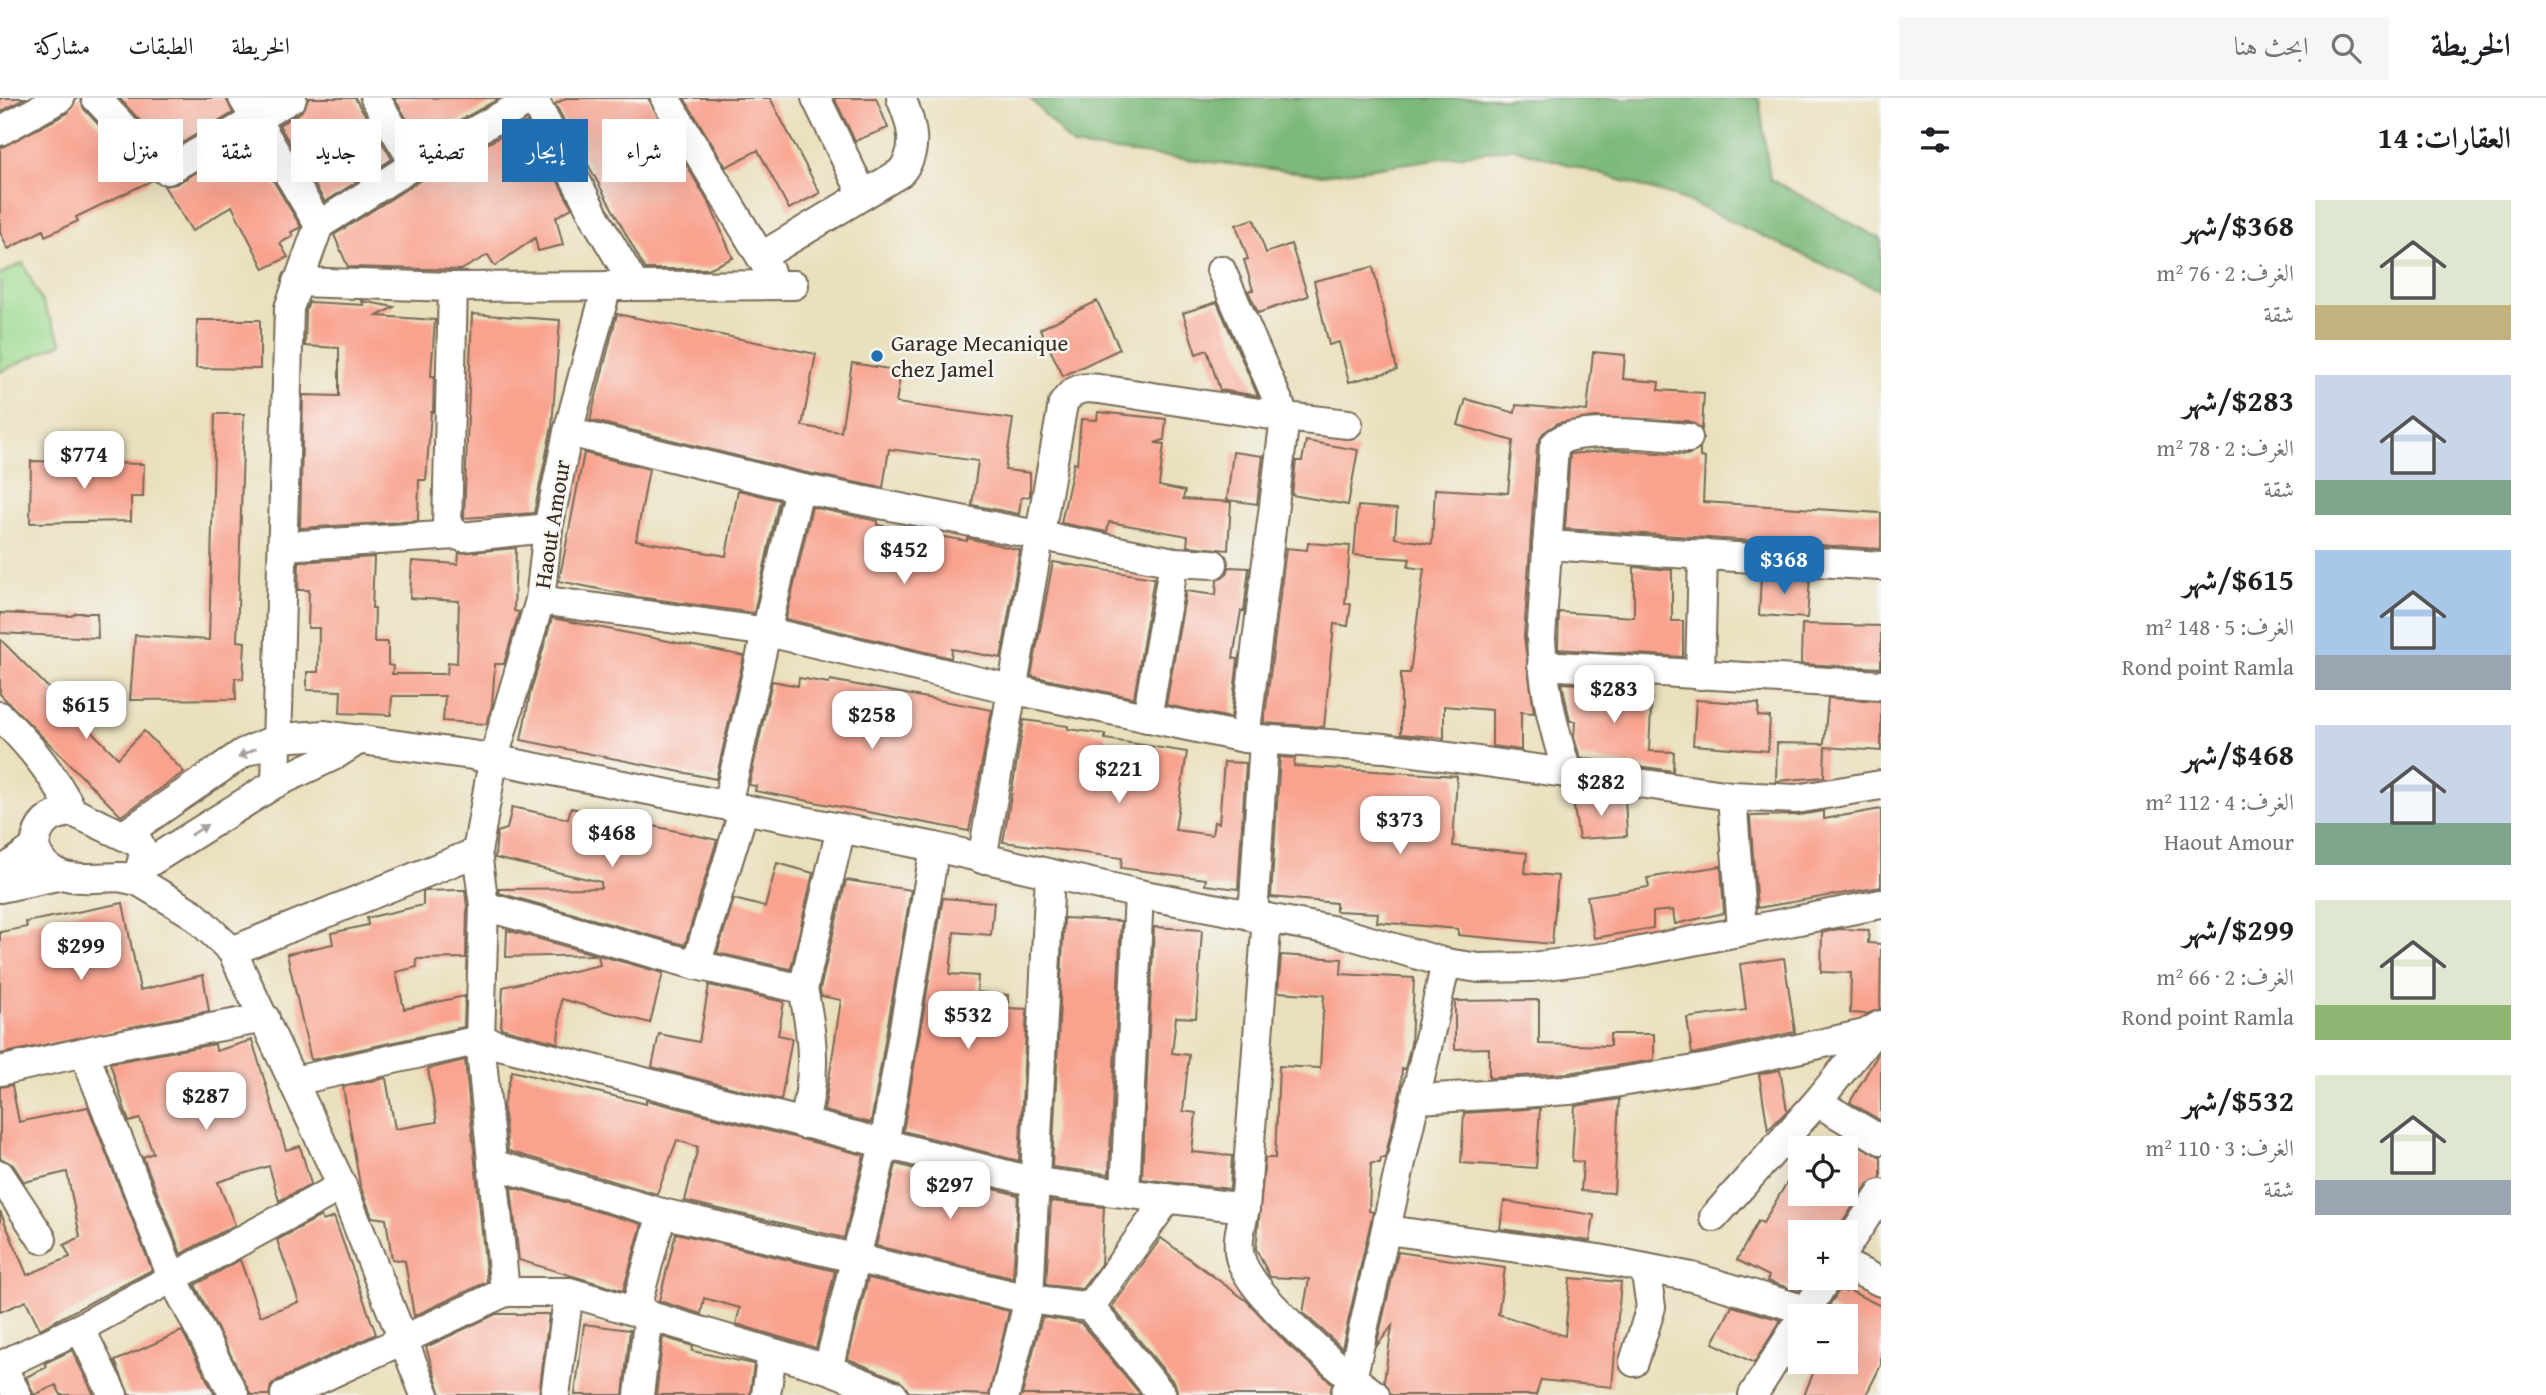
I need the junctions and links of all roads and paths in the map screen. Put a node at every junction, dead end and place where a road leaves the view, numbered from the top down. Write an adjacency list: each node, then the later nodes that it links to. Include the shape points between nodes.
1 (60, 98): 11 (street)
2 (96, 98): 9 (street, via 163,169 174,167)
3 (292, 98): 9 (street)
4 (375, 98): 12 (street)
5 (533, 98): 10 (street); 19 (street, via 598,223)
6 (665, 98): 16 (street)
7 (816, 98): 14 (street)
8 (901, 98): 14 (street, via 913,140 910,162 900,173)
9 (249, 108): 15 (street)
10 (488, 123)
11 (0, 131)
12 (395, 131)
13 (395, 177): 15 (street)
14 (862, 193): 16 (street)
15 (319, 225): 18 (street)
16 (762, 256): 19 (street, via 785,286)
17 (1221, 270): 21 (street)
18 (297, 282): 20 (street); 30 (street, via 289,308)
19 (621, 285): 20 (street); 23 (street, Haout Amour)
20 (453, 288): 27 (street, via 446,522)
21 (1285, 417): 22 (street); 28 (street, via 1078,388 1063,404); 45 (street)
22 (1348, 424)
23 (568, 432): 25 (street); 26 (street, Haout Amour)
24 (1688, 438): 29 (street, via 1589,433 1558,440 1552,455)
25 (799, 488): 28 (street); 36 (street)
26 (548, 528): 27 (street); 35 (street, Haout Amour)
27 (456, 535): 30 (street)
28 (1040, 536): 32 (street); 40 (street)
29 (1547, 545): 31 (street); 37 (street)
30 (284, 547): 43 (street)
31 (1703, 554): 34 (street); 38 (street)
32 (1174, 562): 33 (street); 42 (street)
33 (1213, 564)
34 (1881, 566)
35 (540, 600): 36 (street); 46 (street, Haout Amour)
36 (768, 632): 40 (street); 51 (street)
37 (1542, 665): 38 (street); 47 (street, via 1552,727)
38 (1700, 675): 39 (street)
39 (1881, 685)
40 (1011, 689): 42 (street); 58 (street)
41 (0, 716): 52 (street, via 37,752)
42 (1147, 718): 45 (street)
43 (279, 738): 44 (street, via 326,735); 48 (street); 54 (street, one-way to 54, via 243,753)
44 (360, 739): 46 (street); 48 (street)
45 (1254, 739): 47 (street, via 1384,748); 67 (street)
46 (493, 761): 51 (street); 57 (street, Haout Amour)
47 (1567, 774): 50 (street)
48 (276, 783): 61 (street, one-way to 48)
49 (1881, 785): 50 (street, via 1796,799)
50 (1732, 796): 68 (street)
51 (735, 807): 53 (street); 71 (street)
52 (73, 812): 54 (street); 56 (street, via 48,817 36,836)
53 (841, 828): 55 (street); 72 (street)
54 (124, 835): 61 (street, via 142,848)
55 (935, 847): 58 (street); 83 (street)
56 (35, 848): 59 (street); 62 (street, via 46,870)
57 (477, 852): 66 (street, Haout Amour); 69 (street)
58 (982, 859): 60 (street)
59 (0, 873)
60 (1051, 874): 64 (street); 86 (street)
61 (133, 875): 62 (street); 69 (street, via 192,914)
62 (57, 876): 63 (street)
63 (0, 888)
64 (1139, 894): 67 (street); 88 (street)
65 (1881, 904): 68 (street)
66 (484, 906): 71 (street); 75 (street, Haout Amour)
67 (1260, 918): 70 (street, via 1336,931); 91 (street)
68 (1742, 929): 70 (street, via 1616,956 1532,967 1501,970)
69 (232, 951): 73 (street)
70 (1446, 963): 79 (street)
71 (696, 965): 72 (street)
72 (803, 989): 81 (street, via 813,1036 811,1094)
73 (265, 1018): 76 (street); 78 (street)
74 (1879, 1026): 79 (street, via 1865,1034 1727,1065 1596,1086); 80 (street)
75 (480, 1041): 78 (street); 81 (street); 84 (street, Haout Amour)
76 (84, 1052): 77 (street); 100 (street)
77 (0, 1071)
78 (294, 1081): 87 (street)
79 (1418, 1098): 95 (street)
80 (1817, 1102): 82 (street); 93 (street)
81 (803, 1124): 83 (street)
82 (1881, 1140)
83 (884, 1145): 86 (street); 97 (street)
84 (492, 1164): 92 (street); 102 (street, Haout Amour)
85 (0, 1175): 96 (street)
86 (1035, 1182): 88 (street); 104 (street)
87 (342, 1186): 100 (street); 109 (street)
88 (1125, 1193): 90 (street)
89 (1881, 1194): 94 (street)
90 (1168, 1198): 91 (street); 105 (street)
91 (1245, 1208): 115 (street, via 1240,1236 1245,1267 1276,1309)
92 (662, 1213): 97 (street); 107 (street)
93 (1714, 1217)
94 (1858, 1229)
95 (1387, 1230): 98 (street); 115 (street)
96 (42, 1239)
97 (858, 1258): 104 (street); 114 (street)
98 (1645, 1268): 106 (street, via 1692,1277); 113 (street, via 1651,1307)
99 (1858, 1271): 101 (street)
100 (172, 1277): 108 (street); 120 (street)
101 (1881, 1282)
102 (505, 1292): 103 (street); 109 (street)
103 (569, 1292): 107 (street); 122 (street)
104 (1029, 1299): 105 (street); 126 (street)
105 (1090, 1307): 127 (street)
106 (1788, 1310)
107 (642, 1313): 111 (street); 123 (street)
108 (79, 1328): 112 (street); 119 (street)
109 (404, 1337): 116 (street); 121 (street)
110 (1788, 1342): 117 (street)
111 (772, 1353): 114 (street); 124 (street)
112 (2, 1360): 118 (street)
113 (1634, 1362)
114 (828, 1369): 125 (street)
115 (1348, 1387): 128 (street)
116 (423, 1388)
117 (1761, 1392)
118 (17, 1395)
119 (113, 1395)
120 (234, 1395)
121 (285, 1395)
122 (555, 1395)
123 (639, 1395)
124 (766, 1395)
125 (892, 1395)
126 (1006, 1395)
127 (1162, 1395)
128 (1376, 1395)

